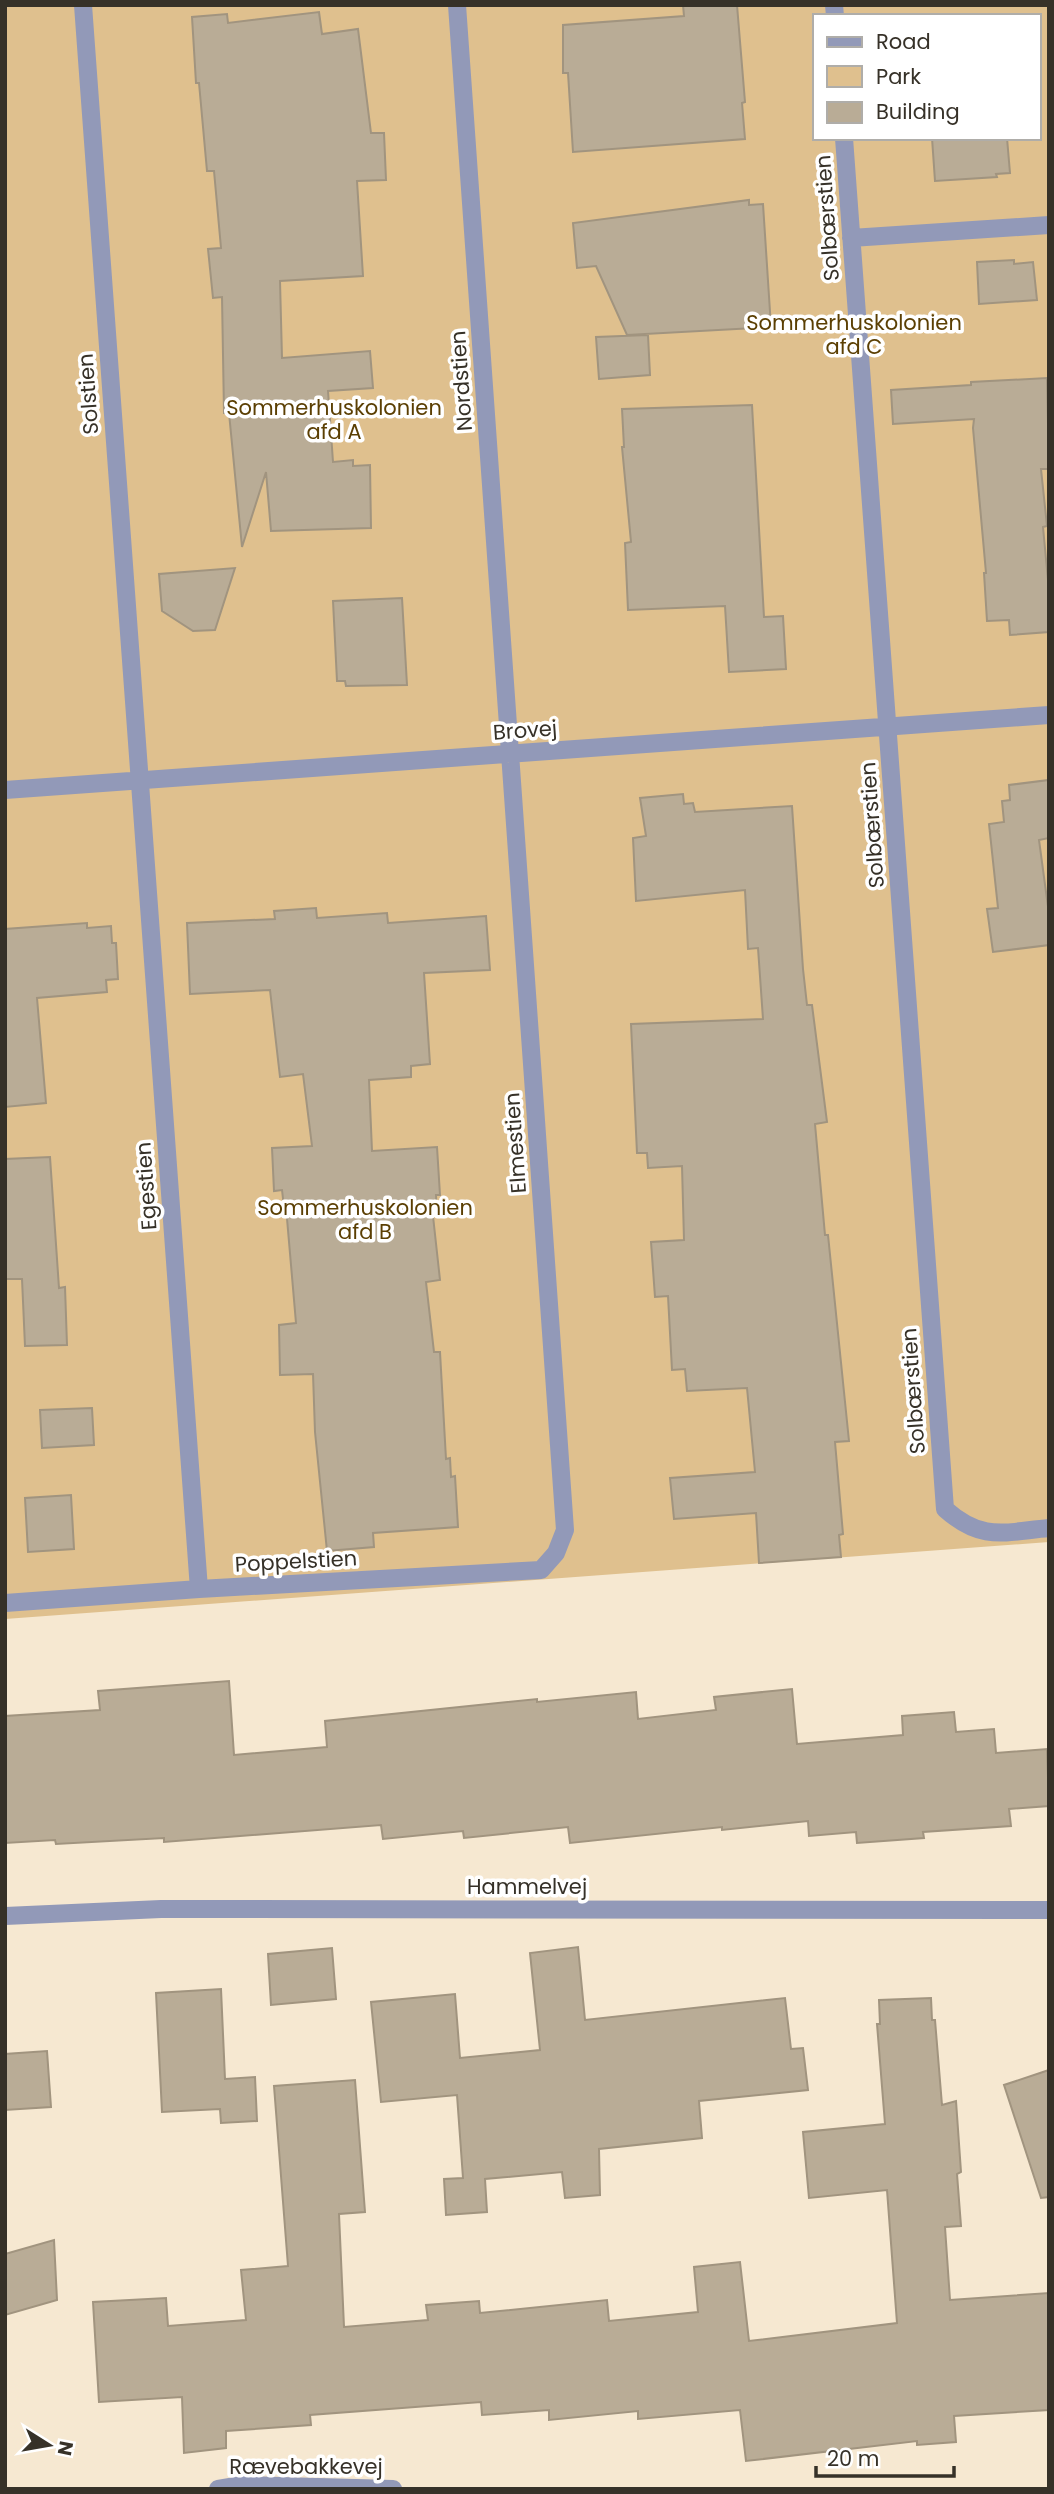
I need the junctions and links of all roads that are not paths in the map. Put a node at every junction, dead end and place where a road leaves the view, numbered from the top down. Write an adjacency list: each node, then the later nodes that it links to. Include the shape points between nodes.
1 (83, 5): 9 (street, Solstien)
2 (457, 5): 8 (street, Nordstien)
3 (844, 140): 5 (street, Solbærstien)
4 (1049, 225): 5 (street)
5 (851, 238): 7 (street, Solbærstien)
6 (1049, 715): 7 (street, Brovej)
7 (887, 726): 8 (street, Brovej); 11 (street, Solbærstien, via 945,1509 960,1523 987,1533)
8 (510, 753): 9 (street, Brovej); 12 (street, Elmestien)
9 (139, 780): 10 (street, Brovej); 13 (street, Egestien)
10 (5, 790)
11 (1049, 1528)
12 (565, 1530): 13 (street, Poppelstien, via 556,1553 541,1570)
13 (199, 1589): 14 (street, Poppelstien)
14 (5, 1603)
15 (1049, 1910): 16 (street, Hammelvej, via 161,1909)
16 (5, 1916)
17 (218, 2489): 18 (street, Rævebakkevej, via 242,2485)
18 (393, 2489)

